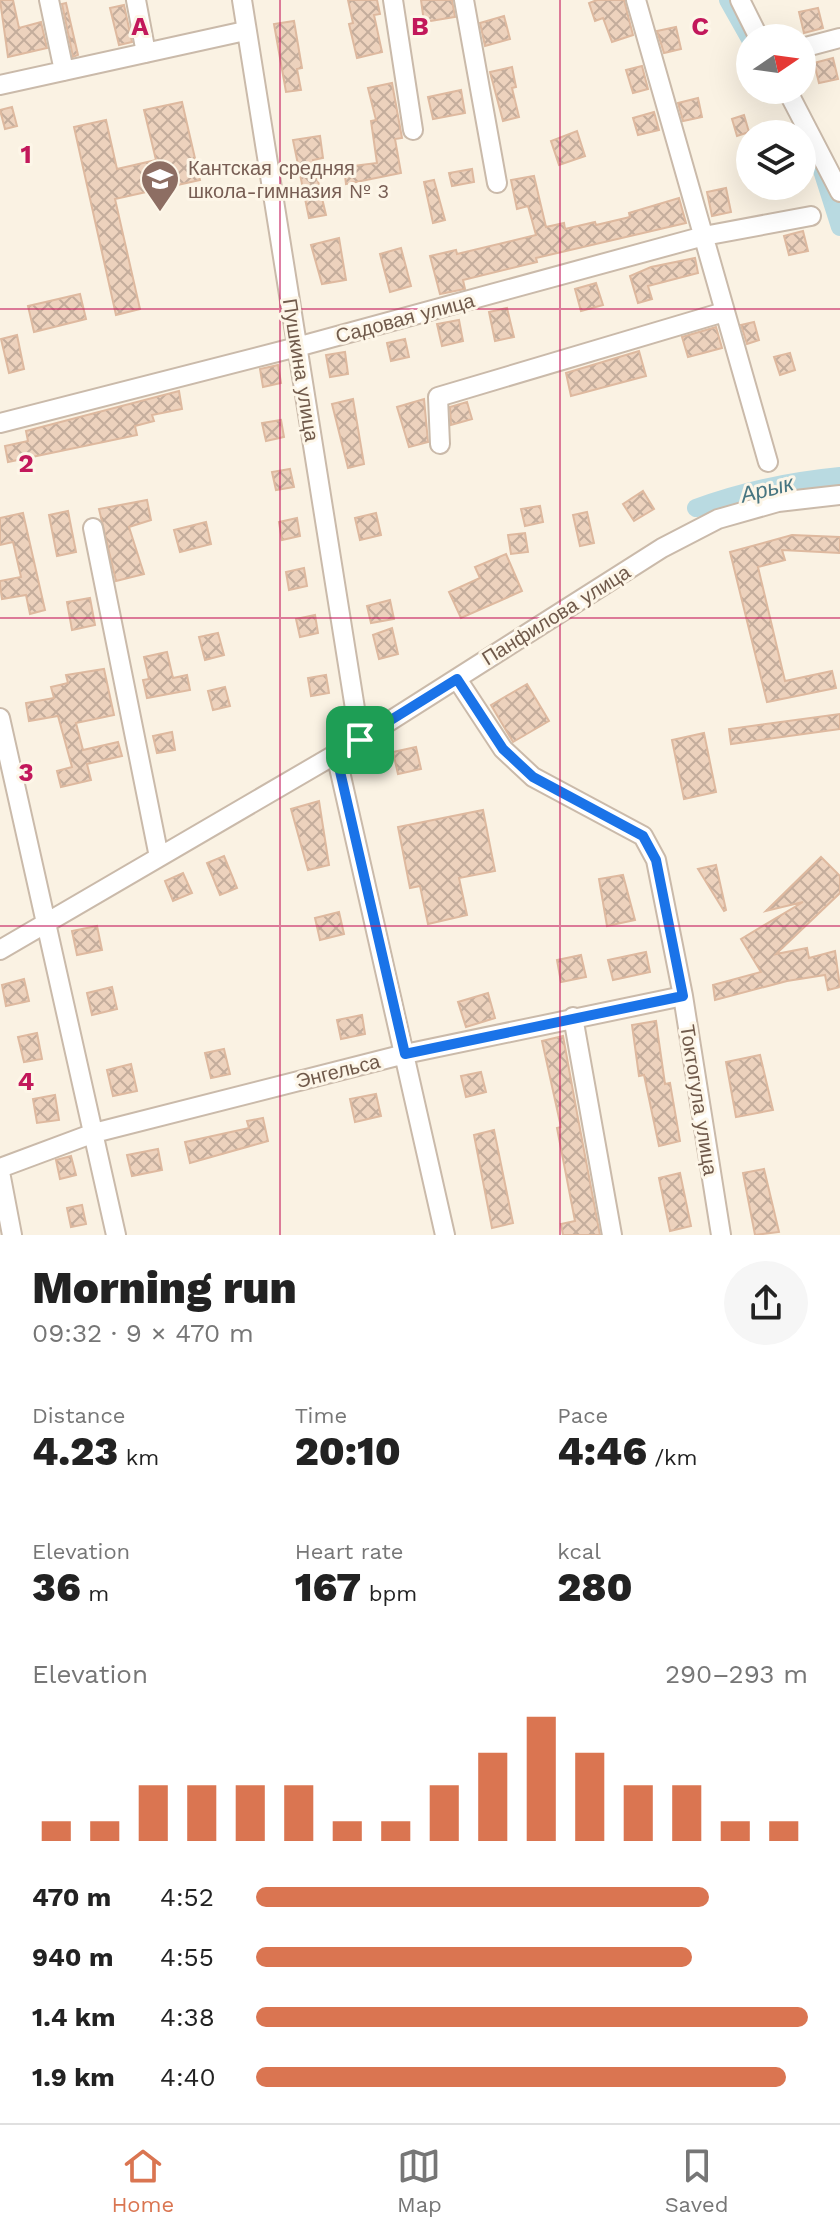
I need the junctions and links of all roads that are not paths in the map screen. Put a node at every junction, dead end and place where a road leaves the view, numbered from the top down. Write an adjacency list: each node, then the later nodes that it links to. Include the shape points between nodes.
1 (49, 0): 13 (street)
2 (136, 0): 12 (street)
3 (393, 0): 16 (street)
4 (464, 0): 17 (street)
5 (636, 0): 20 (street)
6 (740, 0): 8 (street)
7 (246, 1): 9 (street, Пушкина улица)
8 (752, 24)
9 (245, 31): 12 (street); 22 (street, Пушкина улица)
10 (840, 38): 11 (street)
11 (816, 44)
12 (146, 53): 13 (street)
13 (64, 71): 14 (street)
14 (0, 85)
15 (794, 104): 18 (street)
16 (413, 130)
17 (497, 183)
18 (840, 192)
19 (811, 216): 20 (street, Садовая улица)
20 (704, 236): 21 (street); 22 (street, Садовая улица)
21 (724, 312): 24 (street, via 438,397); 25 (street)
22 (297, 347): 23 (street, Садовая улица); 30 (street, Пушкина улица)
23 (0, 423)
24 (440, 444)
25 (768, 462)
26 (840, 495): 28 (street, Панфилова улица, via 778,502 718,519 662,548)
27 (93, 528): 32 (street)
28 (457, 679): 30 (street, Панфилова улица); 35 (street, Токтогула улица, via 503,749 533,777 643,836 656,860)
29 (0, 718): 33 (street)
30 (360, 740): 31 (street, Панфилова улица)
31 (336, 754): 32 (street, Панфилова улица); 37 (street)
32 (159, 857): 33 (street, Панфилова улица)
33 (47, 923): 34 (street, Панфилова улица); 38 (street)
34 (0, 950)
35 (683, 996): 36 (street, Энгельса); 44 (street, Токтогула улица)
36 (573, 1017): 37 (street, Энгельса); 43 (street)
37 (405, 1054): 38 (street, Энгельса); 42 (street)
38 (94, 1133): 39 (street, Энгельса); 41 (street)
39 (0, 1170): 40 (street)
40 (12, 1235)
41 (116, 1235)
42 (445, 1235)
43 (612, 1235)
44 (721, 1235)

